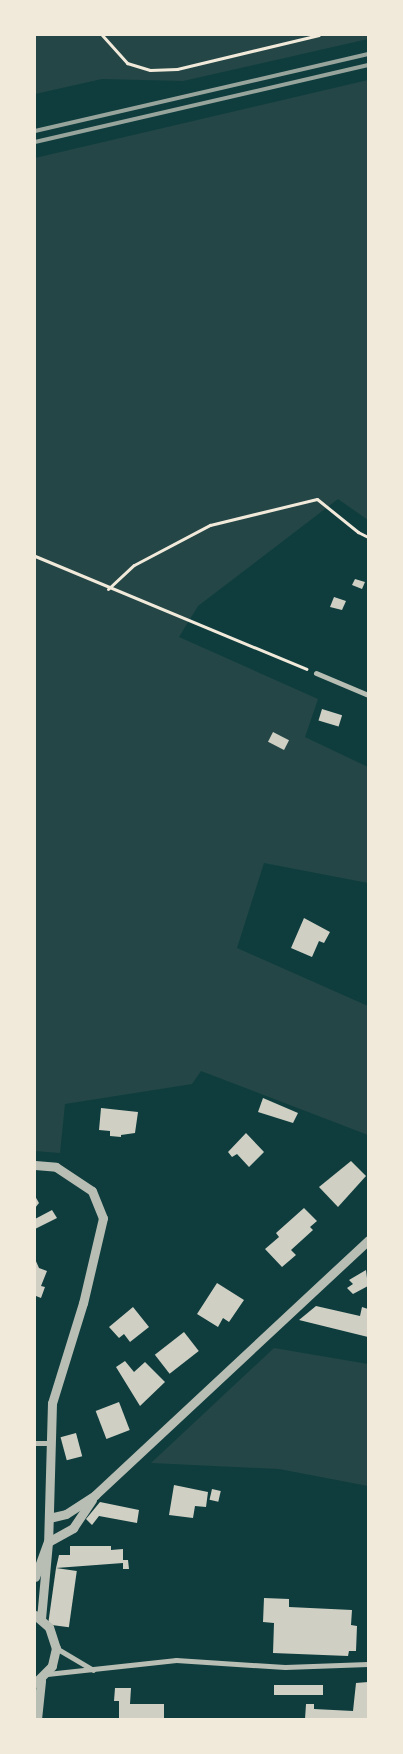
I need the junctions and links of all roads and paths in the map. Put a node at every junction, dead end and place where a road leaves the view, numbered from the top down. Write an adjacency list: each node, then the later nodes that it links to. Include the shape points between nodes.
1 (102, 35): 2 (path, via 127,63 150,70 177,69)
2 (319, 35)
3 (368, 537): 5 (path, via 317,499 210,525 134,565)
4 (35, 556): 5 (path)
5 (108, 589): 6 (path)
6 (316, 673): 7 (street)
7 (368, 695)
8 (35, 1165): 11 (street, via 56,1167 92,1191 102,1218 83,1303 52,1403)
9 (368, 1240): 12 (street)
10 (35, 1443): 11 (street)
11 (49, 1443): 13 (street)
12 (95, 1495): 13 (street, via 66,1514); 14 (street, via 73,1528)
13 (49, 1518): 14 (street)
14 (48, 1542): 15 (street); 16 (street)
15 (35, 1577)
16 (38, 1617): 17 (street, via 51,1632)
17 (56, 1648): 19 (street); 20 (street)
18 (368, 1664): 19 (street, via 285,1667 176,1660)
19 (94, 1671): 20 (street)
20 (41, 1679): 21 (street)
21 (37, 1702): 22 (street)
22 (37, 1719)

